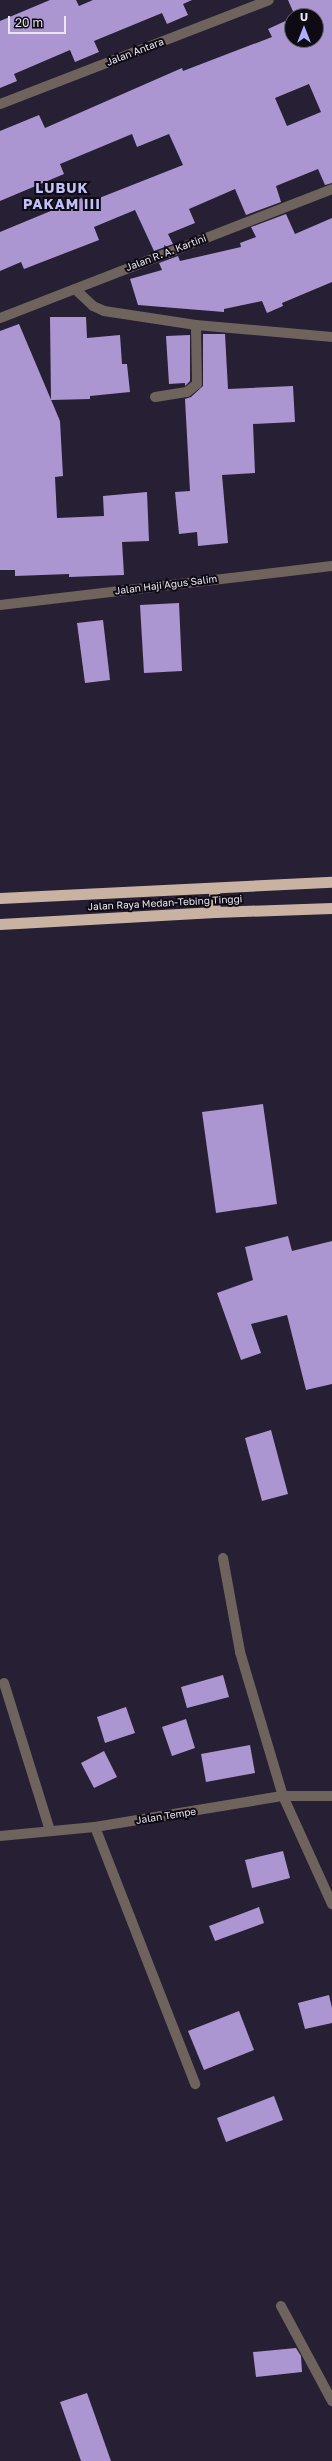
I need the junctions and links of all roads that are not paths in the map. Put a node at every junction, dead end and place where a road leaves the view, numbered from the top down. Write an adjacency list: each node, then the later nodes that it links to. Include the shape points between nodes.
1 (269, 0): 2 (street, Jalan Antara)
2 (0, 104)
3 (332, 189): 4 (street, Jalan R. A. Kartini)
4 (75, 289): 5 (street, Jalan R. A. Kartini); 6 (street, via 93,306 104,311)
5 (0, 318)
6 (196, 325): 7 (street); 8 (street, via 197,384 186,392)
7 (332, 337)
8 (155, 397)
9 (332, 566): 10 (street, Jalan Haji Agus Salim)
10 (0, 605)
11 (332, 882): 12 (highway, Jalan Raya Medan-Tebing Tinggi)
12 (214, 888): 13 (highway, Jalan Raya Medan-Tebing Tinggi); 15 (highway)
13 (0, 898)
14 (332, 908): 15 (highway, Jalan Raya Medan-Tebing Tinggi)
15 (215, 912): 16 (highway, Jalan Raya Medan-Tebing Tinggi)
16 (0, 924)
17 (223, 1558): 19 (street, via 240,1652)
18 (4, 1683): 22 (street)
19 (283, 1796): 20 (street, Jalan Tempe); 21 (street, Jalan Tempe); 24 (street)
20 (332, 1796)
21 (95, 1827): 22 (street, Jalan Tempe); 25 (street)
22 (50, 1831): 23 (street, Jalan Tempe)
23 (0, 1836)
24 (332, 1904)
25 (195, 2084)
26 (281, 2306): 27 (street)
27 (332, 2400)

